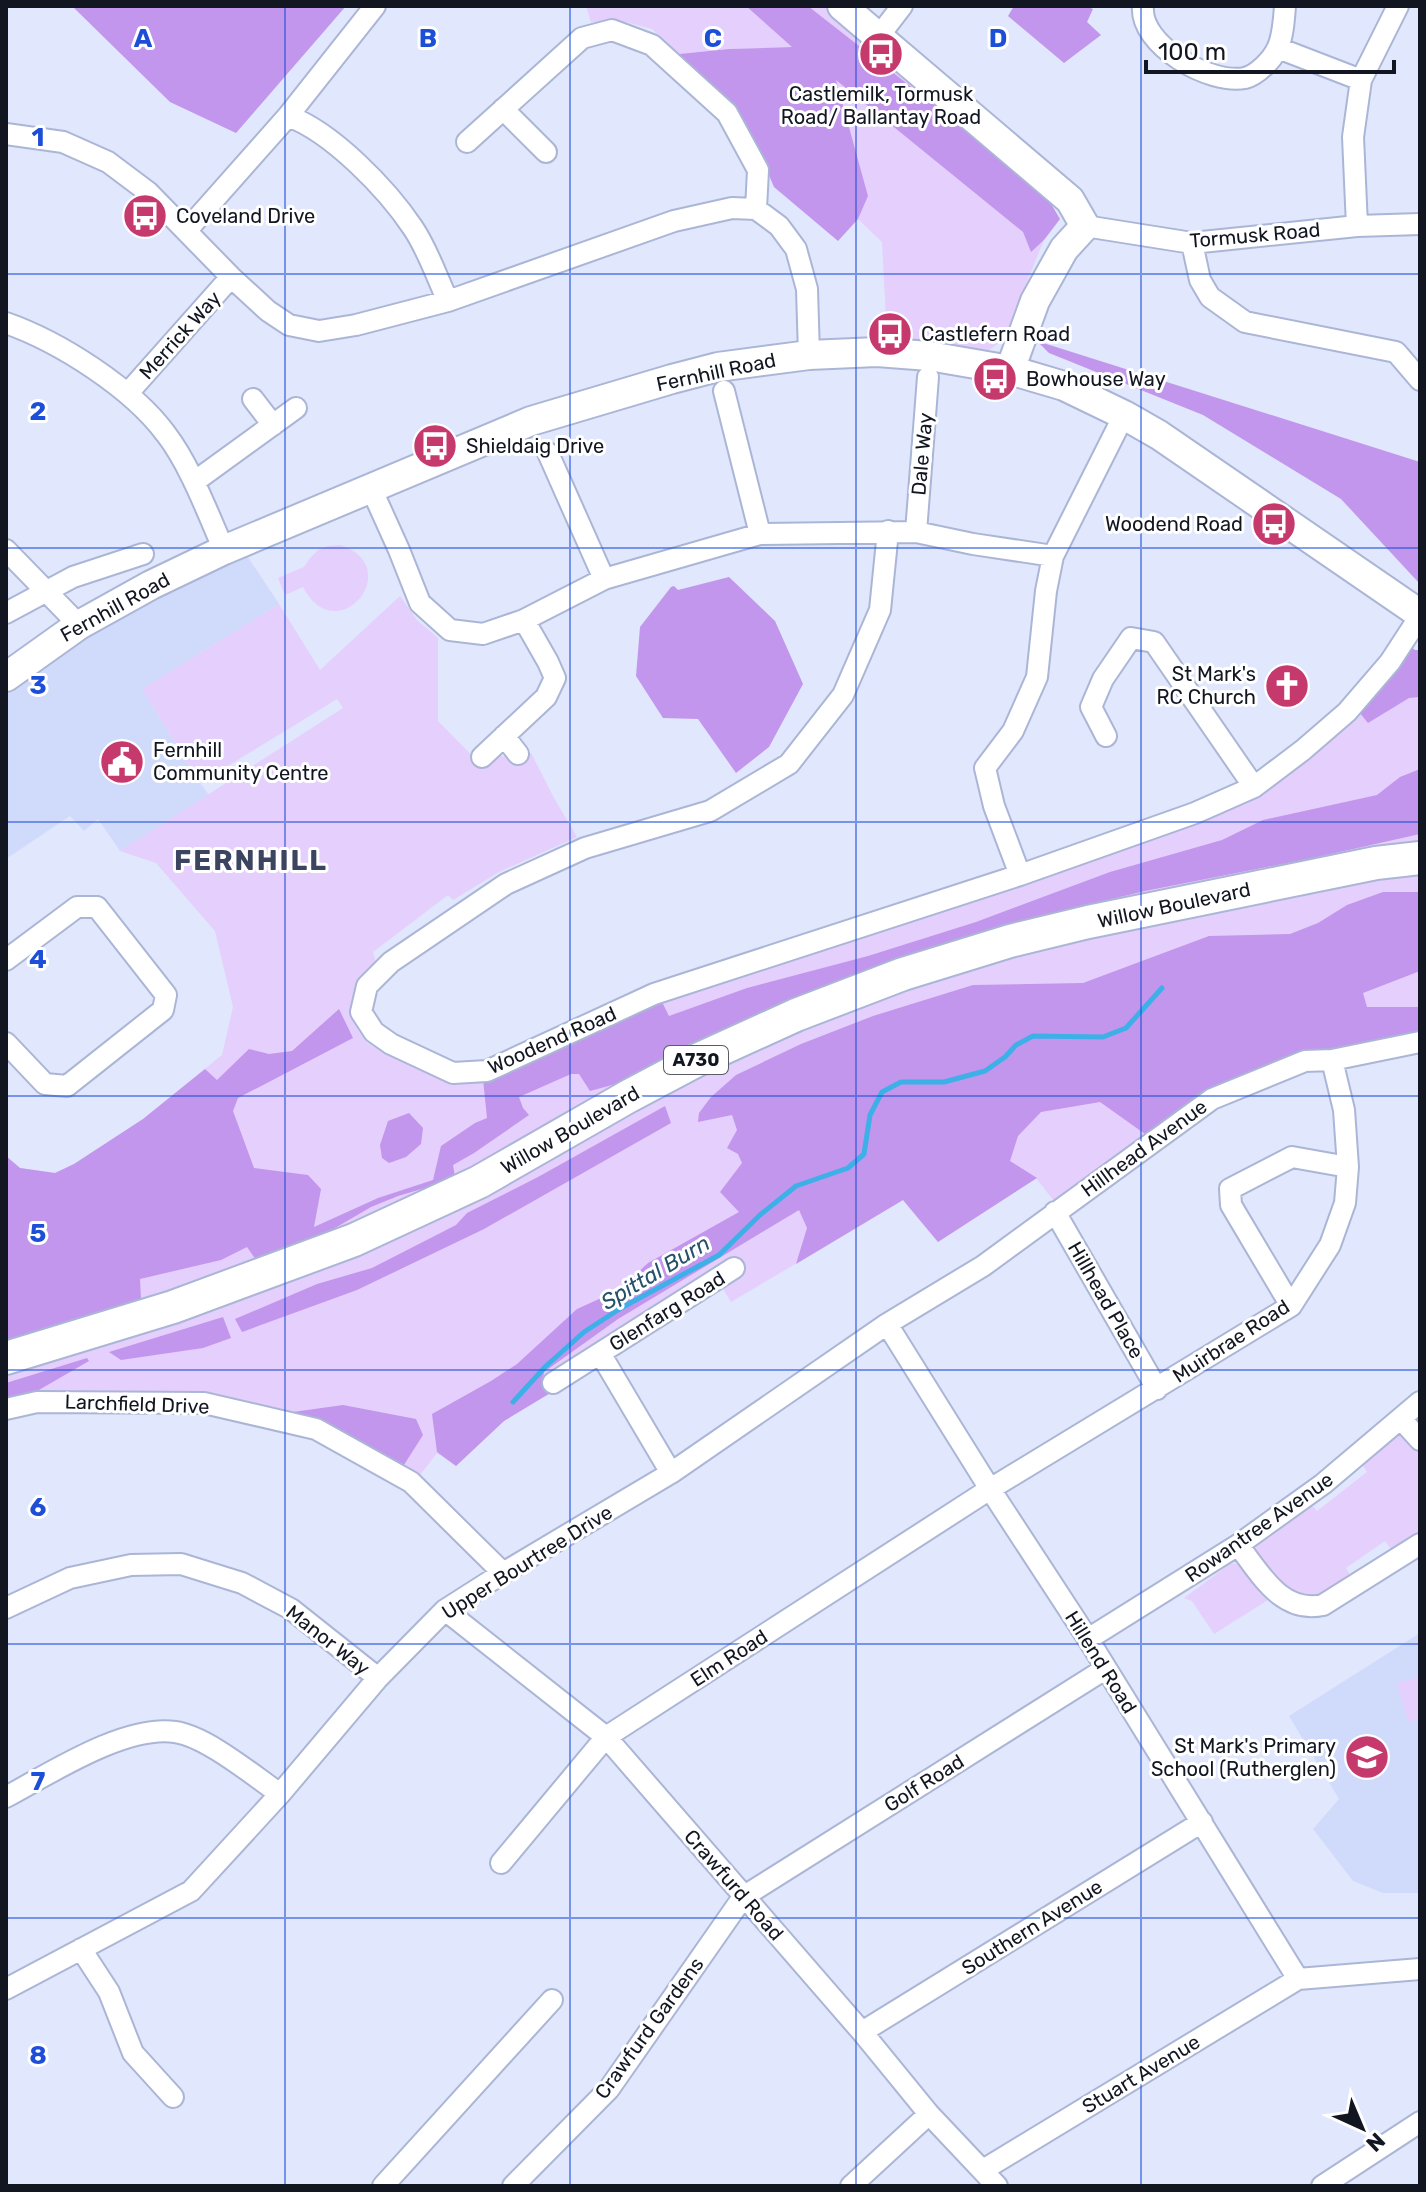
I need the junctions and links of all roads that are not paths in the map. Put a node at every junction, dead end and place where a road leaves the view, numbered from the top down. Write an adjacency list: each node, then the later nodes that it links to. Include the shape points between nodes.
1 (375, 6): 11 (street)
2 (842, 6): 7 (street)
3 (902, 6): 7 (street)
4 (1143, 6): 8 (street, via 1147,29 1177,59 1222,77 1247,78)
5 (1285, 6): 8 (street)
6 (1398, 6): 9 (street)
7 (879, 36): 17 (street, via 1070,200)
8 (1278, 48): 9 (street)
9 (1361, 80): 18 (street, via 1353,137)
10 (503, 109): 13 (street); 14 (street); 15 (street, via 582,38 612,30 652,45 727,113 758,170)
11 (288, 116): 19 (street); 22 (street, via 338,148 383,188 415,230)
12 (6, 134): 19 (street, via 63,142 108,162)
13 (467, 142)
14 (546, 152)
15 (756, 209): 22 (street, via 732,208 674,221); 24 (street, via 779,226 796,249 807,289)
16 (1420, 224): 18 (street, Tormusk Road)
17 (1085, 226): 20 (street, Tormusk Road); 25 (street, via 1064,249 1035,301)
18 (1357, 226): 20 (street, Tormusk Road)
19 (187, 230): 21 (street)
20 (1192, 243): 27 (street, via 1200,280 1210,297 1245,322 1396,352)
21 (231, 277): 22 (street, via 289,325 319,331); 29 (street, Merrick Way)
22 (448, 301)
23 (6, 323): 29 (street, via 50,340)
24 (809, 355): 25 (street, Fernhill Road, via 877,352); 36 (street, Fernhill Road, via 718,367 531,421)
25 (1010, 370): 32 (street, Fernhill Road, via 1064,386)
26 (928, 377): 38 (street, Dale Way)
27 (1420, 380)
28 (724, 391): 39 (street)
29 (128, 393): 35 (street, via 167,434)
30 (253, 399): 33 (street)
31 (296, 408): 33 (street)
32 (1124, 415): 43 (street); 47 (street, Fernhill Road)
33 (273, 425): 35 (street)
34 (548, 453): 44 (street)
35 (194, 482): 41 (street)
36 (371, 488): 41 (street, Fernhill Road); 48 (street, via 420,603 450,630 483,634)
37 (888, 531): 38 (street); 39 (street); 57 (street, Woodend Road, via 880,610 843,695 789,764 710,811 585,848 506,884 391,962 367,986 361,1012 374,1032 391,1044 453,1073 487,1071 654,994)
38 (916, 532): 43 (street)
39 (760, 534): 44 (street)
40 (6, 550): 45 (street)
41 (224, 550): 49 (street, Fernhill Road)
42 (143, 554): 45 (street)
43 (1053, 556): 57 (street, via 1037,677 1013,731 985,768)
44 (604, 579): 48 (street)
45 (46, 591): 46 (street); 49 (street)
46 (6, 613)
47 (1420, 615): 55 (street, Woodend Road, via 1390,662 1347,712)
48 (524, 620): 51 (street, via 555,678 546,697)
49 (79, 625): 50 (street, Fernhill Road)
50 (6, 677)
51 (504, 736): 53 (street); 54 (street)
52 (1106, 736): 55 (street, via 1091,707 1103,679 1131,638 1154,642)
53 (518, 754)
54 (482, 757)
55 (1254, 787): 57 (street, Woodend Road)
56 (1420, 858): 68 (main road, Willow Boulevard / A730, via 1088,922 903,974 697,1060 406,1218 173,1307)
57 (1020, 875)
58 (6, 960): 60 (street, via 77,907 97,907 166,995 163,1010 67,1086 45,1084)
59 (1420, 1042): 61 (street, Hillhead Avenue)
60 (6, 1043)
61 (1332, 1060): 62 (street, Muirbrae Road, via 1344,1110); 63 (street, Hillhead Avenue, via 1305,1061 1212,1099)
62 (1348, 1167): 65 (street, Muirbrae Road, via 1345,1203 1330,1245); 65 (street, via 1292,1157 1230,1189 1231,1205)
63 (1055, 1212): 66 (street, Upper Bourtree Drive, via 983,1266); 70 (street, Hillhead Place)
64 (734, 1268): 67 (street, Glenfarg Road)
65 (1291, 1306): 70 (street, Muirbrae Road)
66 (887, 1324): 75 (street, Upper Bourtree Drive); 76 (street, Hillend Road)
67 (600, 1353): 69 (street, Glenfarg Road); 75 (street, Glenfarg Road)
68 (6, 1358)
69 (553, 1383)
70 (1157, 1389): 76 (street, Muirbrae Road)
71 (1420, 1402): 73 (street, Rowantree Avenue)
72 (6, 1409): 79 (street, Larchfield Drive, via 37,1402 204,1403 316,1429 411,1482)
73 (1401, 1419): 74 (street); 78 (street, Rowantree Avenue)
74 (1420, 1440)
75 (671, 1473): 79 (street, Upper Bourtree Drive)
76 (990, 1489): 82 (street, Hillend Road); 85 (street, Elm Road)
77 (1420, 1544): 78 (street, via 1323,1605 1308,1607 1276,1593)
78 (1238, 1545): 82 (street, Rowantree Avenue)
79 (503, 1573): 81 (street, Upper Bourtree Drive)
80 (6, 1608): 84 (street, Manor Way, via 70,1578 131,1565 181,1564 242,1583 291,1609)
81 (445, 1610): 84 (street, Upper Bourtree Drive); 85 (street, Crawfurd Road)
82 (1088, 1639): 83 (street, Hillend Road)
83 (1105, 1669): 88 (street, Hillend Road); 90 (street, Golf Road)
84 (378, 1678): 86 (street, Upper Bourtree Drive)
85 (606, 1737): 89 (street, Elm Road); 90 (street, Crawfurd Road)
86 (280, 1794): 87 (street, via 209,1745 176,1732 113,1741); 91 (street, Upper Bourtree Drive, via 191,1891)
87 (6, 1797)
88 (1202, 1822): 93 (street, Hillend Road); 96 (street, Southern Avenue)
89 (501, 1863)
90 (743, 1897): 96 (street, Crawfurd Road); 102 (street, Crawfurd Gardens, via 609,2089)
91 (81, 1949): 94 (street, Upper Bourtree Drive); 97 (street, via 109,1992 133,2053)
92 (1420, 1969): 93 (street)
93 (1298, 1979): 100 (street, Stuart Avenue)
94 (6, 1989)
95 (552, 2000): 101 (street)
96 (862, 2032): 98 (street, Crawfurd Road)
97 (173, 2097)
98 (929, 2114): 100 (street, Crawfurd Road); 103 (street)
99 (1420, 2122): 105 (street)
100 (983, 2170): 104 (street, Crawfurd Road)
101 (383, 2186)
102 (513, 2186)
103 (851, 2186)
104 (997, 2186)
105 (1322, 2186)

